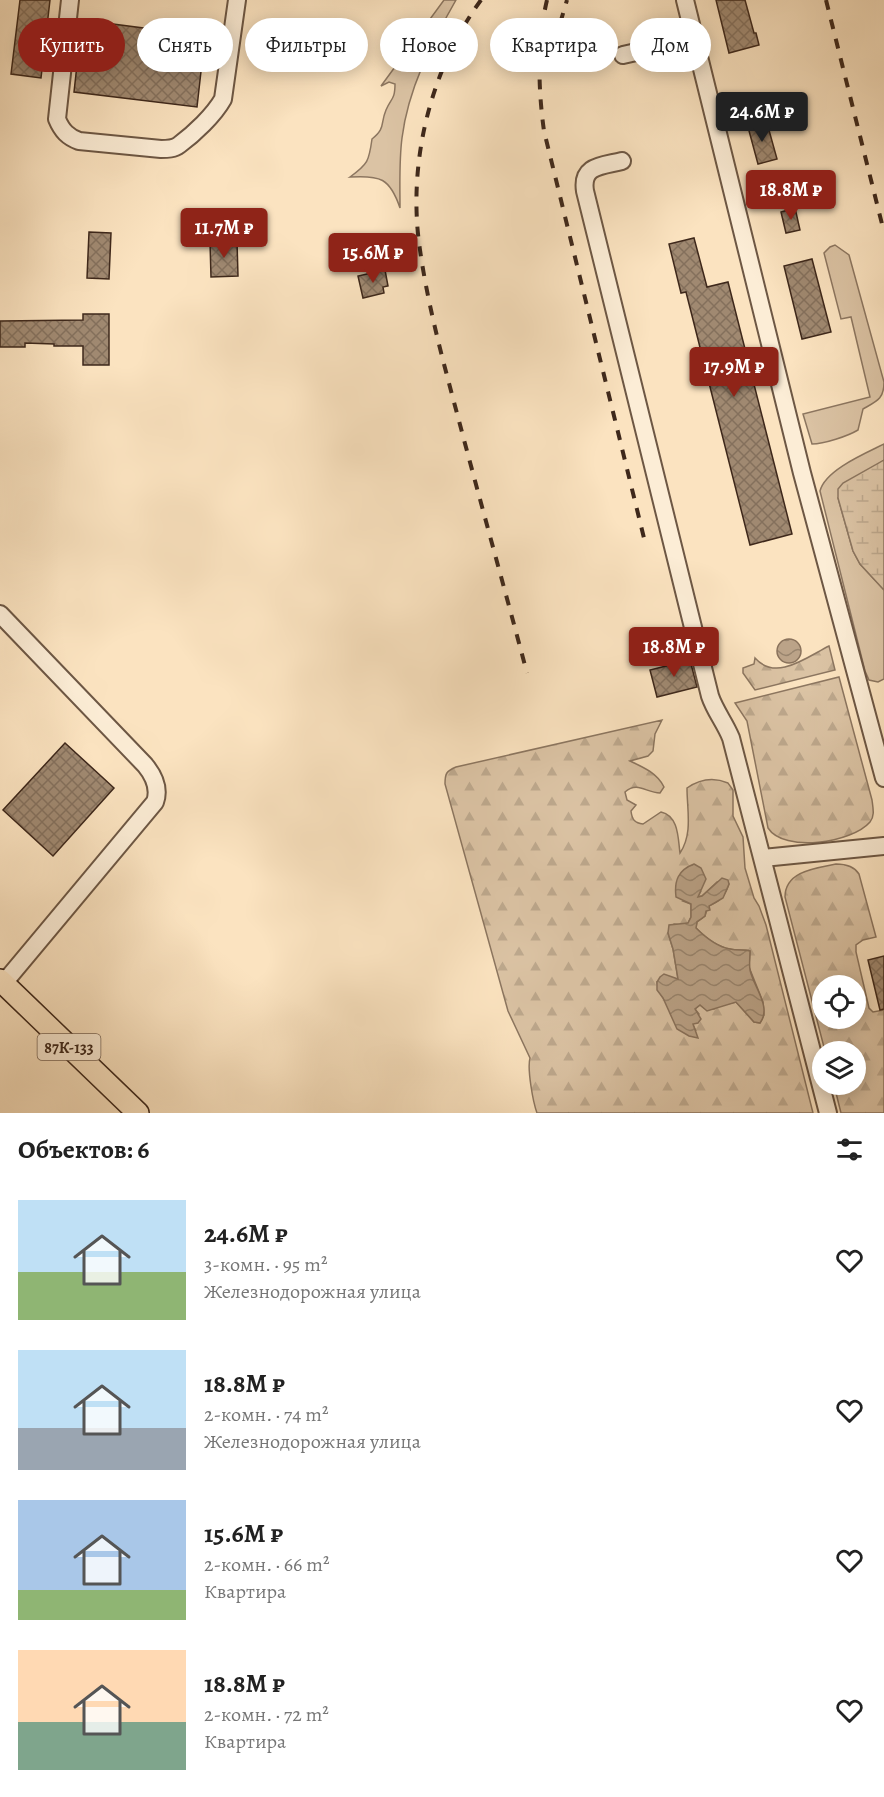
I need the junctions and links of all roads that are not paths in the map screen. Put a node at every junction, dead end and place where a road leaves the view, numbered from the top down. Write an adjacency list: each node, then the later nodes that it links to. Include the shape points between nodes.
1 (70, 0): 2 (street, via 57,119 60,128 79,141 160,149 178,145 215,112 223,99)
2 (237, 0)
3 (685, 0): 4 (street)
4 (689, 18)
5 (630, 53): 6 (street)
6 (622, 55)
7 (702, 72): 10 (street, via 802,473)
8 (622, 162): 12 (street, via 588,172 585,191 710,696 726,725)
9 (0, 614): 13 (street, via 145,765 157,784 155,802)
10 (884, 778)
11 (884, 846): 12 (street)
12 (763, 858): 15 (street)
13 (2, 982): 14 (main road, 87К-133)
14 (138, 1113)
15 (828, 1113)

